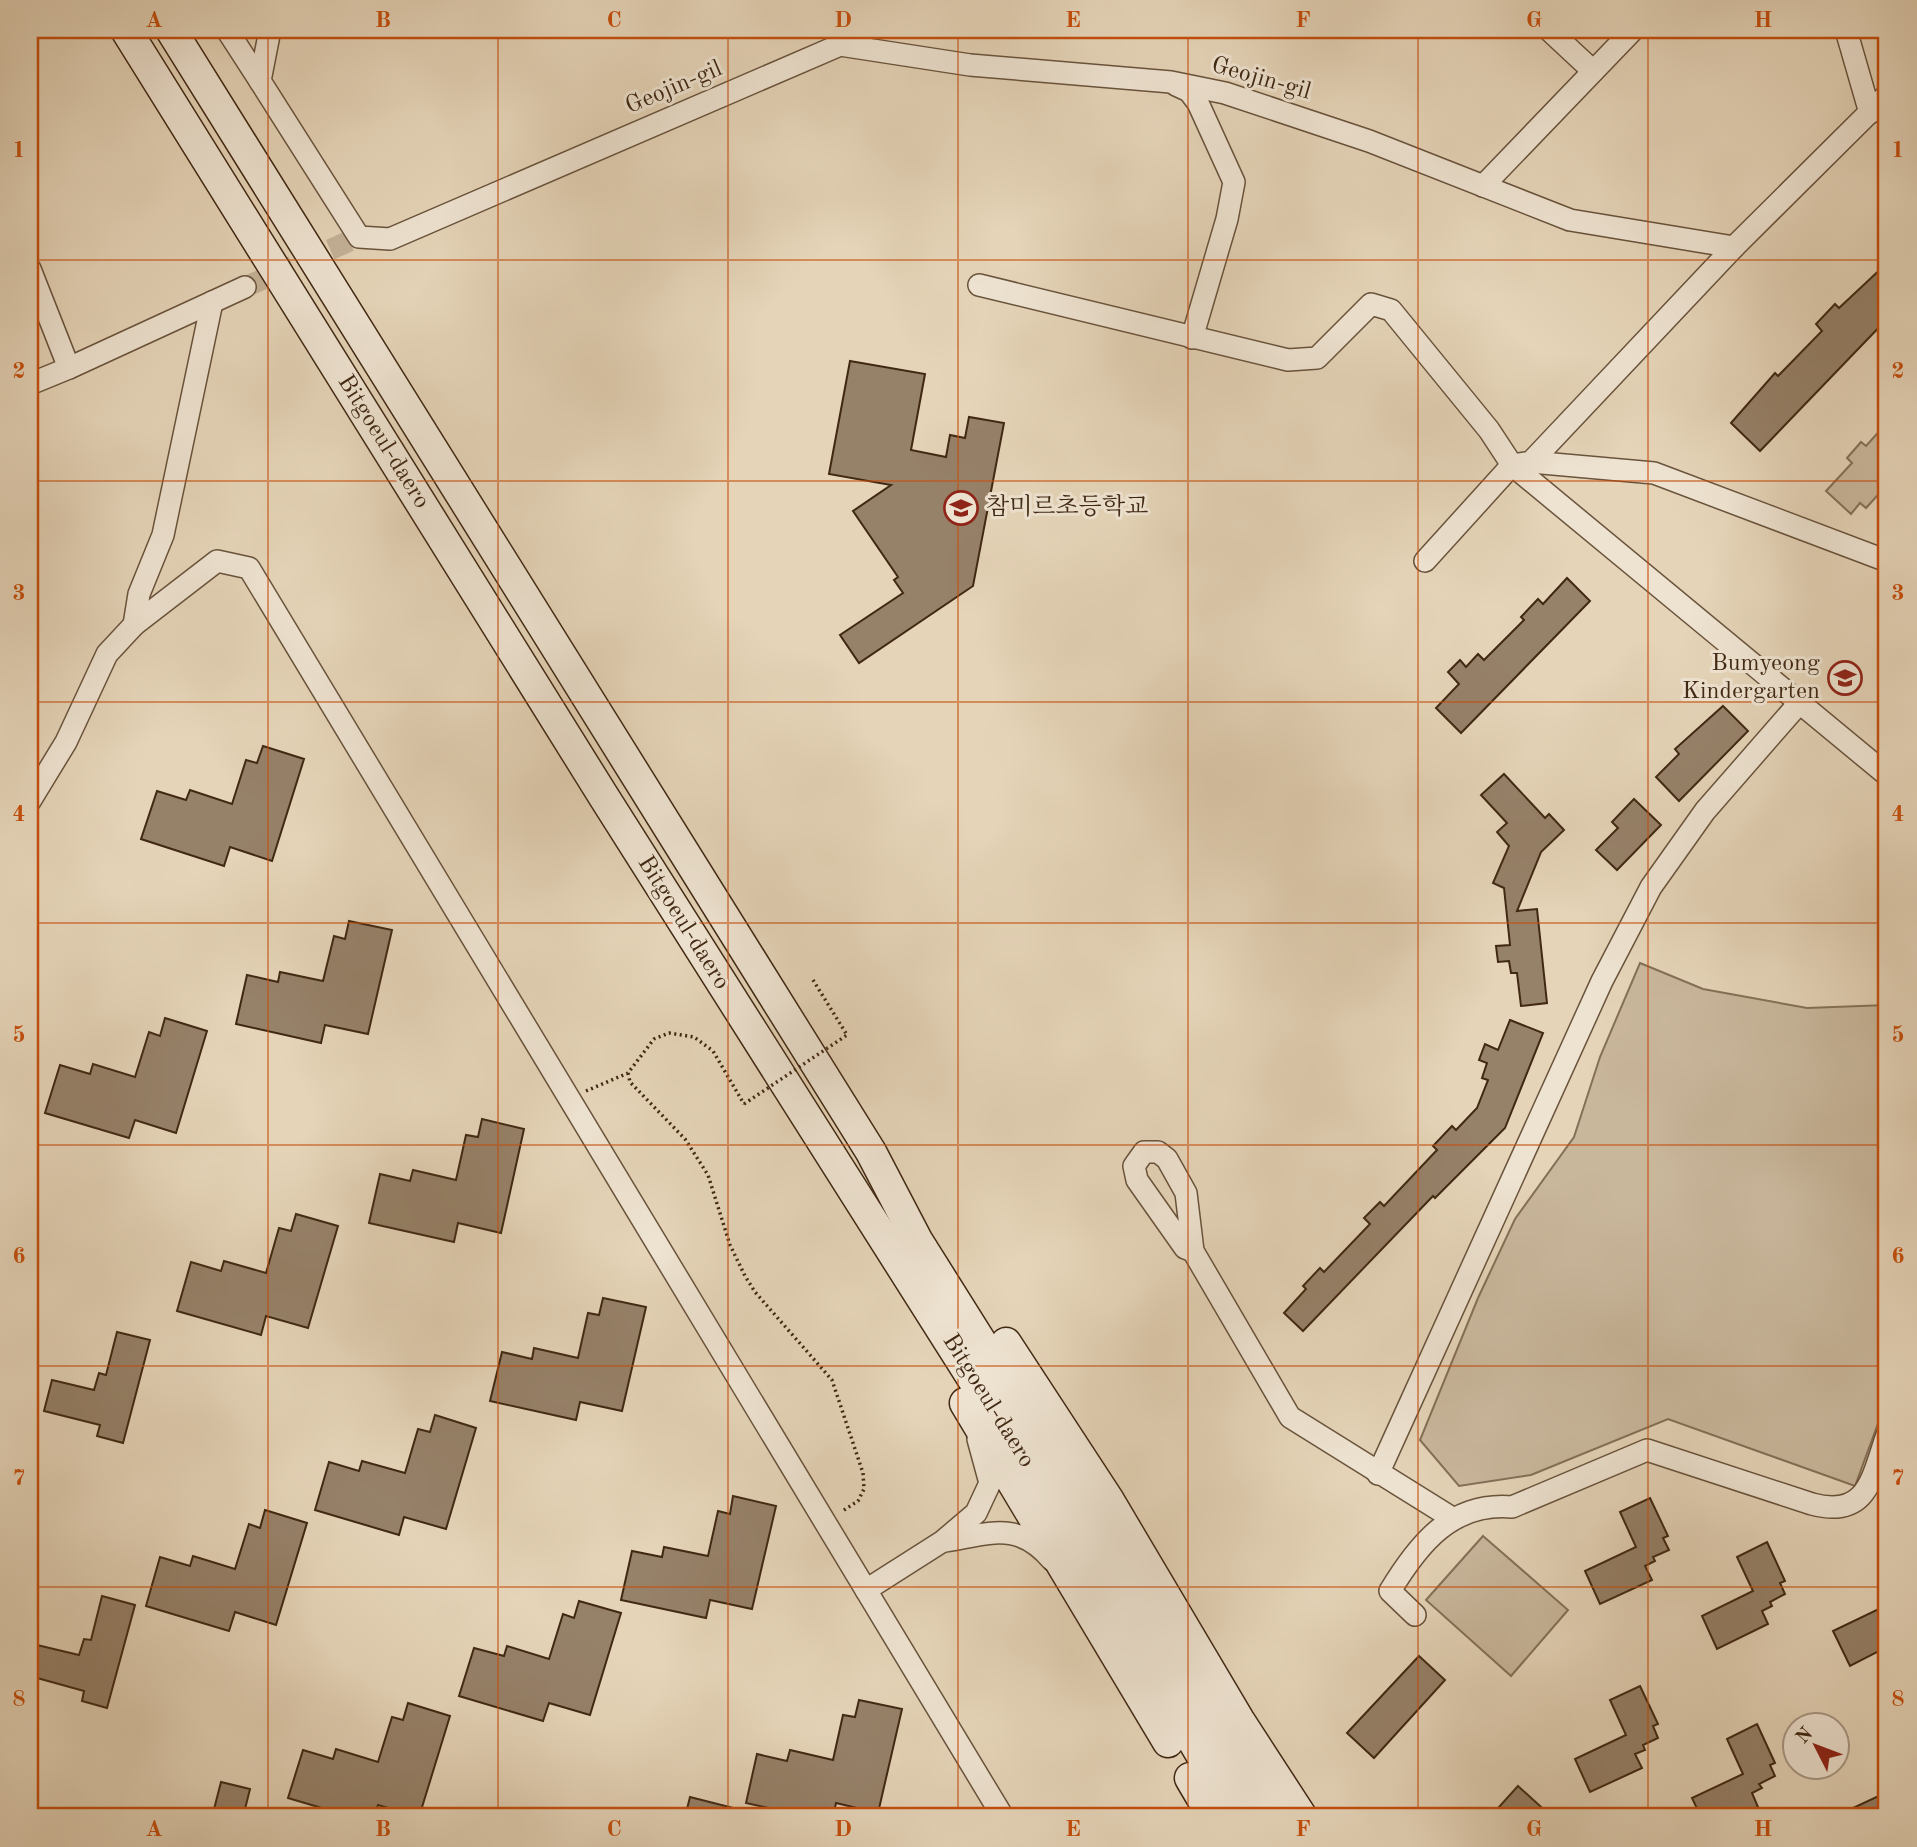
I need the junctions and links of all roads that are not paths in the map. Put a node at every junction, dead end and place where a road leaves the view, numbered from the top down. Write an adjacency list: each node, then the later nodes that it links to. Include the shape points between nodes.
1 (172, 30): 29 (main road, Bitgoeul-daero)
2 (227, 30): 9 (street)
3 (270, 30): 9 (street)
4 (1549, 30): 8 (street)
5 (1633, 30): 8 (street)
6 (1846, 30): 12 (street)
7 (127, 31): 30 (main road, Bitgoeul-daero)
8 (1593, 71): 13 (street)
9 (260, 81): 10 (street, Geojin-gil, via 359,237 390,239 840,46 970,65)
10 (1171, 82): 13 (street, Geojin-gil, via 1225,93 1315,122); 19 (street, via 1189,91 1198,103 1234,182)
11 (1887, 95): 12 (street)
12 (1870, 113): 14 (street)
13 (1483, 186): 14 (street, Geojin-gil, via 1570,220)
14 (1734, 247): 22 (street)
15 (30, 269): 20 (street)
16 (979, 285): 19 (street)
17 (245, 287): 18 (street)
18 (212, 302): 20 (street); 25 (street, via 163,534 139,594)
19 (1192, 338): 22 (street, via 1288,360 1317,358 1371,304 1391,310 1489,430)
20 (69, 368): 21 (street)
21 (30, 384)
22 (1522, 463): 23 (street); 24 (street, via 1654,473); 26 (street)
23 (1425, 561)
24 (1887, 561)
25 (134, 625): 28 (street, via 107,653 66,742); 37 (street, via 217,561 249,568)
26 (1801, 701): 27 (street); 34 (street, via 1705,811 1651,887 1602,981)
27 (1887, 775)
28 (30, 801)
29 (871, 1152): 43 (main road, Bitgoeul-daero, via 917,1240 1093,1520); 44 (main road, via 932,1230 1108,1499 1239,1720)
30 (840, 1172): 32 (main road, via 883,1265); 42 (main road, Bitgoeul-daero, via 1069,1531)
31 (1193, 1251): 34 (street, via 1290,1417)
32 (970, 1410): 36 (street, via 990,1483 976,1513); 38 (main road)
33 (1887, 1435): 35 (street, via 1864,1493 1840,1508 1812,1504 1647,1450 1512,1507 1471,1510)
34 (1378, 1474): 35 (street)
35 (1452, 1518): 39 (street, via 1428,1540 1390,1591)
36 (943, 1541): 37 (street); 38 (street, via 1013,1531 1041,1547)
37 (866, 1590): 40 (street)
38 (1080, 1594): 41 (main road)
39 (1415, 1615)
40 (1003, 1817)
41 (1213, 1817)
42 (1238, 1817)
43 (1271, 1817)
44 (1303, 1817)

